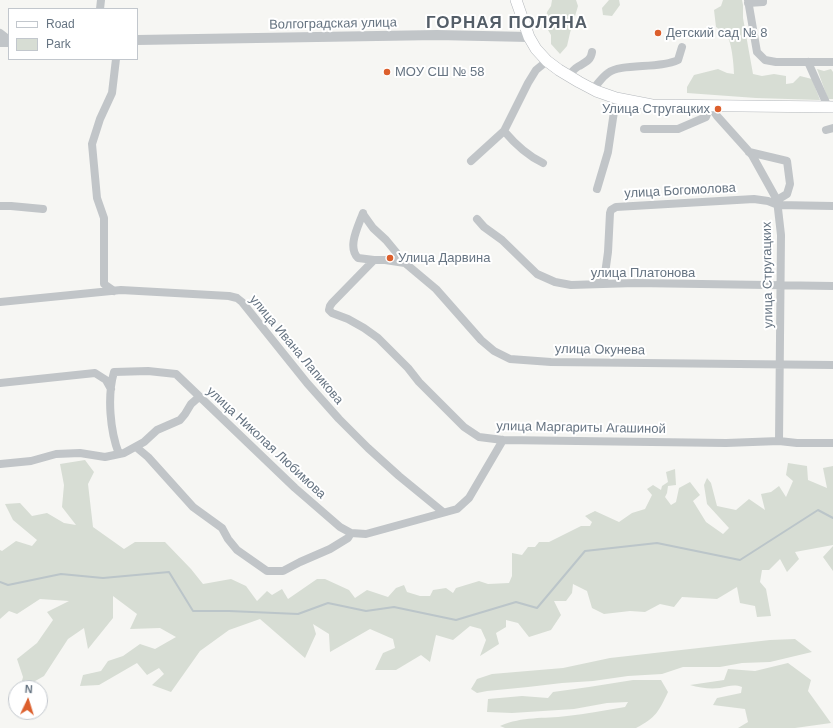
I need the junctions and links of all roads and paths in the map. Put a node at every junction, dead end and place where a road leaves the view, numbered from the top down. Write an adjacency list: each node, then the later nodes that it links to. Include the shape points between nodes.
1 (516, 0): 5 (main road)
2 (763, 0): 3 (street)
3 (748, 2): 12 (street, via 757,52 765,60)
4 (0, 34): 6 (street)
5 (529, 37): 7 (street, Волгоградская улица, via 437,35); 11 (main road)
6 (8, 40)
7 (138, 40)
8 (682, 47): 15 (street, via 678,60 672,63 616,69 608,72)
9 (592, 52): 14 (street, via 587,62 578,66)
10 (116, 60): 33 (street, via 112,93 92,144 97,198 104,218)
11 (547, 61): 14 (main road); 20 (street, via 536,70 528,83)
12 (808, 62): 13 (street); 18 (street)
13 (833, 62)
14 (568, 76): 15 (main road)
15 (593, 89): 16 (main road)
16 (616, 98): 17 (main road, via 652,105); 24 (street, via 608,152)
17 (710, 106): 18 (main road); 19 (street, via 706,117 678,129); 21 (street, улица Стругацких)
18 (830, 108)
19 (644, 129)
20 (504, 131): 22 (street); 23 (street, via 512,142)
21 (749, 152): 25 (street, улица Стругацких); 25 (street, via 787,160 790,184 788,194)
22 (471, 161)
23 (543, 163)
24 (597, 189)
25 (778, 203): 27 (street, улица Богомолова); 32 (street, улица Богомолова, via 754,200 616,207 610,213); 36 (street, улица Стругацких)
26 (0, 206): 28 (street)
27 (833, 206)
28 (43, 209)
29 (477, 219): 34 (street, улица Платонова, via 537,274 571,285)
30 (374, 260): 31 (street); 31 (street, улица Окунева, via 354,255 353,250 363,214); 46 (street, улица Маргариты Агашиной, via 332,303 329,310 378,338 472,433 479,437)
31 (405, 263): 41 (street, улица Окунева, via 436,289 481,340 510,359 551,362)
32 (605, 277): 34 (street, via 604,281); 35 (street, via 606,282)
33 (103, 278): 38 (street, via 104,284); 39 (street, via 101,287)
34 (592, 284): 35 (street, улица Платонова)
35 (625, 284): 36 (street, улица Платонова)
36 (782, 286): 37 (street, улица Платонова); 41 (street, улица Стругацких)
37 (833, 286)
38 (114, 291): 39 (street, улица Ивана Лапикова); 52 (street, улица Ивана Лапикова, via 129,289 229,296 242,302 339,419 399,476)
39 (93, 293): 40 (street, улица Ивана Лапикова)
40 (0, 302)
41 (780, 364): 42 (street, улица Окунева); 47 (street, улица Стругацких)
42 (833, 365)
43 (0, 383): 44 (street, via 95,373 106,380)
44 (111, 390): 45 (street, улица Николая Любимова, via 114,372 148,371 176,374); 50 (street, via 112,426)
45 (199, 397): 49 (street, via 180,420 157,430); 53 (street, улица Николая Любимова, via 295,488 340,527)
46 (503, 440): 47 (street, улица Маргариты Агашиной, via 726,443); 52 (street, via 469,498 457,509)
47 (778, 441): 48 (street, улица Маргариты Агашиной)
48 (833, 443)
49 (136, 447): 50 (street); 53 (street, via 194,507 222,528 237,550 267,571 283,571 330,549)
50 (119, 454): 51 (street, via 105,457 56,454 31,461)
51 (0, 464)
52 (443, 512): 53 (street, via 366,534)
53 (352, 533)

